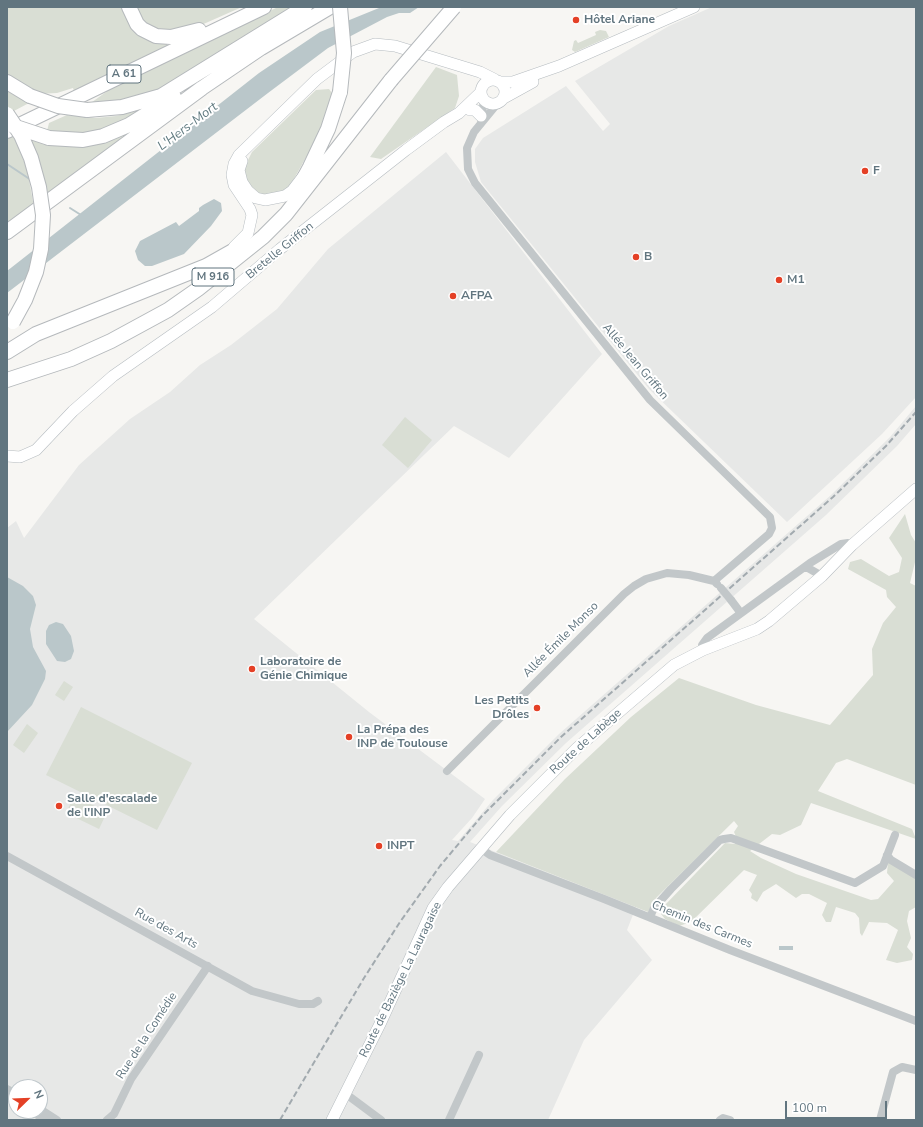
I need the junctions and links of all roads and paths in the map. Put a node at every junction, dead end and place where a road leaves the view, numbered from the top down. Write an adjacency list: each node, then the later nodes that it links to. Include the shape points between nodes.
1 (129, 7): 8 (highway, via 133,18 142,29 163,37 189,34)
2 (264, 7): 8 (highway, A 61)
3 (305, 7): 9 (highway)
4 (330, 7): 23 (highway, via 261,48 202,88)
5 (340, 7): 14 (highway, M 916, bridge, via 344,52)
6 (454, 7): 22 (highway, bridge, via 391,80)
7 (694, 7): 10 (main road)
8 (242, 18): 19 (highway, A 61)
9 (227, 54): 13 (highway, bridge, via 161,96 122,107 87,110 58,106 30,96); 18 (highway, bridge, via 213,71 120,129 103,136 84,140 49,138)
10 (559, 66): 12 (main road, via 513,82); 15 (main road, via 552,73)
11 (464, 68): 12 (main road, via 480,72); 15 (main road, via 475,77); 20 (main road, via 395,46 375,44 365,47 353,52 317,79)
12 (497, 81): 15 (main road, via 484,83); 15 (main road, via 505,88)
13 (7, 82)
14 (340, 92): 21 (highway, M 916, via 328,129); 22 (highway, M 916, via 333,122)
15 (487, 103): 16 (main road, Bretelle Griffon); 16 (main road, via 475,110); 35 (street, Allée Jean Griffon, via 469,141 466,156 468,169 475,183 650,400 770,517 772,528 769,534)
16 (464, 111): 30 (main road, Bretelle Griffon, via 411,146 212,306 113,376 73,411 36,450 20,457)
17 (7, 114): 25 (highway, bridge, via 21,135 31,158 43,216 36,272 25,300)
18 (7, 123)
19 (7, 131)
20 (254, 140): 21 (main road, via 242,158 240,170 242,182 256,198 265,200 285,196 292,191); 24 (main road, via 239,155 232,175 234,185 250,209 251,225 248,233)
21 (310, 167): 24 (highway, M 916, via 285,206 261,232)
22 (301, 195): 27 (highway, M 916, via 263,237 168,310 106,344)
23 (7, 232)
24 (229, 252): 26 (highway, M 916, via 206,266 36,334)
25 (10, 326)
26 (7, 352)
27 (31, 372): 28 (highway, M 916); 29 (main road, via 20,382)
28 (7, 380)
29 (7, 387)
30 (7, 456)
31 (916, 489): 32 (main road, Route de Labège)
32 (852, 545): 33 (street, via 848,543 835,546); 34 (main road, Route de Labège)
33 (804, 568): 34 (street); 36 (street)
34 (822, 576): 37 (main road, Route de Labège, via 786,608 757,628)
35 (714, 581): 36 (street, bridge); 38 (street, Allée Émile Monso, via 667,573 646,579 634,586)
36 (740, 612): 37 (street, via 707,638 702,645)
37 (703, 650): 40 (main road, Route de Labège, via 674,665 577,748)
38 (447, 771)
39 (895, 835): 41 (street)
40 (480, 848): 44 (street, Chemin des Carmes, via 490,855); 50 (main road, Route de Baziège La Lauragaise, via 433,908)
41 (887, 855): 43 (street); 44 (street, via 883,866 855,883 731,838 724,838 671,889 654,908)
42 (7, 856): 45 (street, Rue des Arts)
43 (916, 874)
44 (650, 917): 47 (street, Chemin des Carmes)
45 (208, 966): 46 (street, Rue des Arts, via 260,994 306,1005); 53 (street, Rue de la Comédie, via 131,1079 114,1114)
46 (318, 1001)
47 (916, 1021)
48 (479, 1055): 56 (street)
49 (916, 1070): 59 (street, via 902,1067 894,1072)
50 (346, 1094): 54 (main road, Route de Baziège La Lauragaise); 55 (street)
51 (48, 1114): 52 (street)
52 (57, 1120)
53 (107, 1120)
54 (332, 1120)
55 (381, 1120)
56 (449, 1120)
57 (720, 1120): 58 (street)
58 (730, 1120)
59 (880, 1120)

